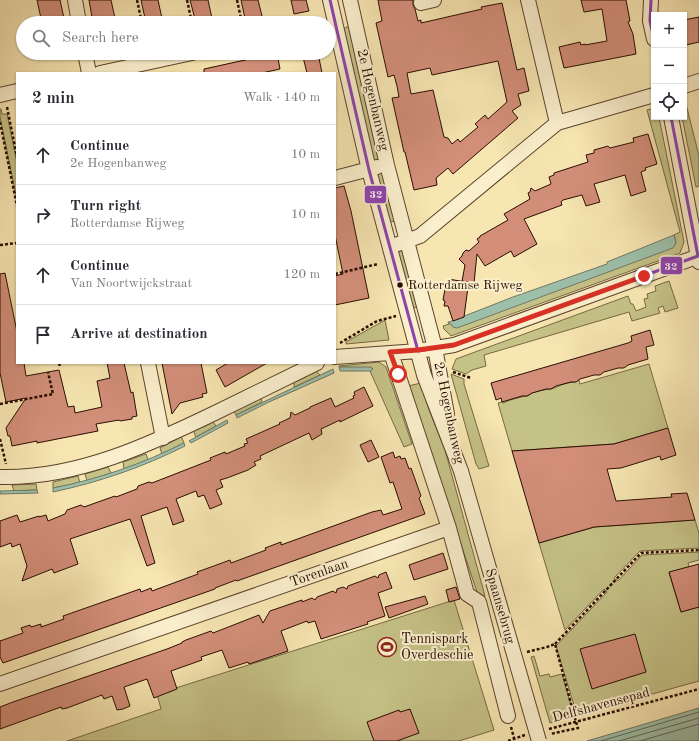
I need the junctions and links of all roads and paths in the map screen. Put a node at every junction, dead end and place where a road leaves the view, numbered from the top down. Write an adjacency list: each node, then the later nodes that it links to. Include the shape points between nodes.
1 (75, 0): 9 (street)
2 (137, 0): 10 (path)
3 (187, 0): 11 (path)
4 (237, 0): 12 (path)
5 (330, 0): 13 (street, 2e Hogenbanweg)
6 (350, 0): 14 (street, 2e Hogenbanweg)
7 (528, 0): 28 (street)
8 (651, 0): 16 (street)
9 (78, 16)
10 (140, 16)
11 (190, 16)
12 (240, 16)
13 (331, 16)
14 (354, 17): 15 (street); 30 (street, 2e Hogenbanweg)
15 (336, 21)
16 (651, 26)
17 (336, 41): 31 (street, 2e Hogenbanweg)
18 (86, 60): 20 (street)
19 (160, 60): 21 (street)
20 (89, 72)
21 (105, 72)
22 (699, 81): 23 (street)
23 (687, 85)
24 (7, 93): 29 (path)
25 (651, 96): 28 (street)
26 (672, 120): 38 (street)
27 (0, 122): 33 (path)
28 (557, 123): 34 (street, via 420,236)
29 (16, 151)
30 (387, 165): 31 (street); 34 (street, 2e Hogenbanweg)
31 (369, 170): 32 (street); 37 (street, 2e Hogenbanweg)
32 (336, 178)
33 (16, 201)
34 (407, 242): 37 (street); 41 (street, 2e Hogenbanweg)
35 (16, 243): 36 (path)
36 (0, 246)
37 (389, 246): 42 (street, 2e Hogenbanweg)
38 (699, 258): 41 (street, via 454,345)
39 (378, 264): 40 (path)
40 (336, 274)
41 (435, 348): 42 (street); 51 (street, 2e Hogenbanweg, via 444,402)
42 (418, 350): 43 (street); 51 (street, 2e Hogenbanweg, via 424,375)
43 (390, 352): 44 (street); 53 (street)
44 (336, 358)
45 (148, 364): 49 (street)
46 (315, 364): 49 (street)
47 (48, 372): 48 (path, via 53,394)
48 (0, 404)
49 (164, 438): 52 (street, via 89,465 52,473)
50 (0, 439): 52 (path)
51 (461, 471): 62 (street, Spaansebrug, bridge)
52 (4, 477)
53 (449, 528): 57 (street, Torenlaan); 59 (street, via 467,594 479,602)
54 (699, 550): 55 (path, via 641,553)
55 (554, 644): 56 (path); 60 (path)
56 (524, 652)
57 (0, 684)
58 (699, 689): 60 (path, Delfshavensepad)
59 (508, 716)
60 (576, 722): 61 (path, Delfshavensepad); 62 (path, via 578,728)
61 (549, 729)
62 (537, 737): 63 (path)
63 (508, 741)

